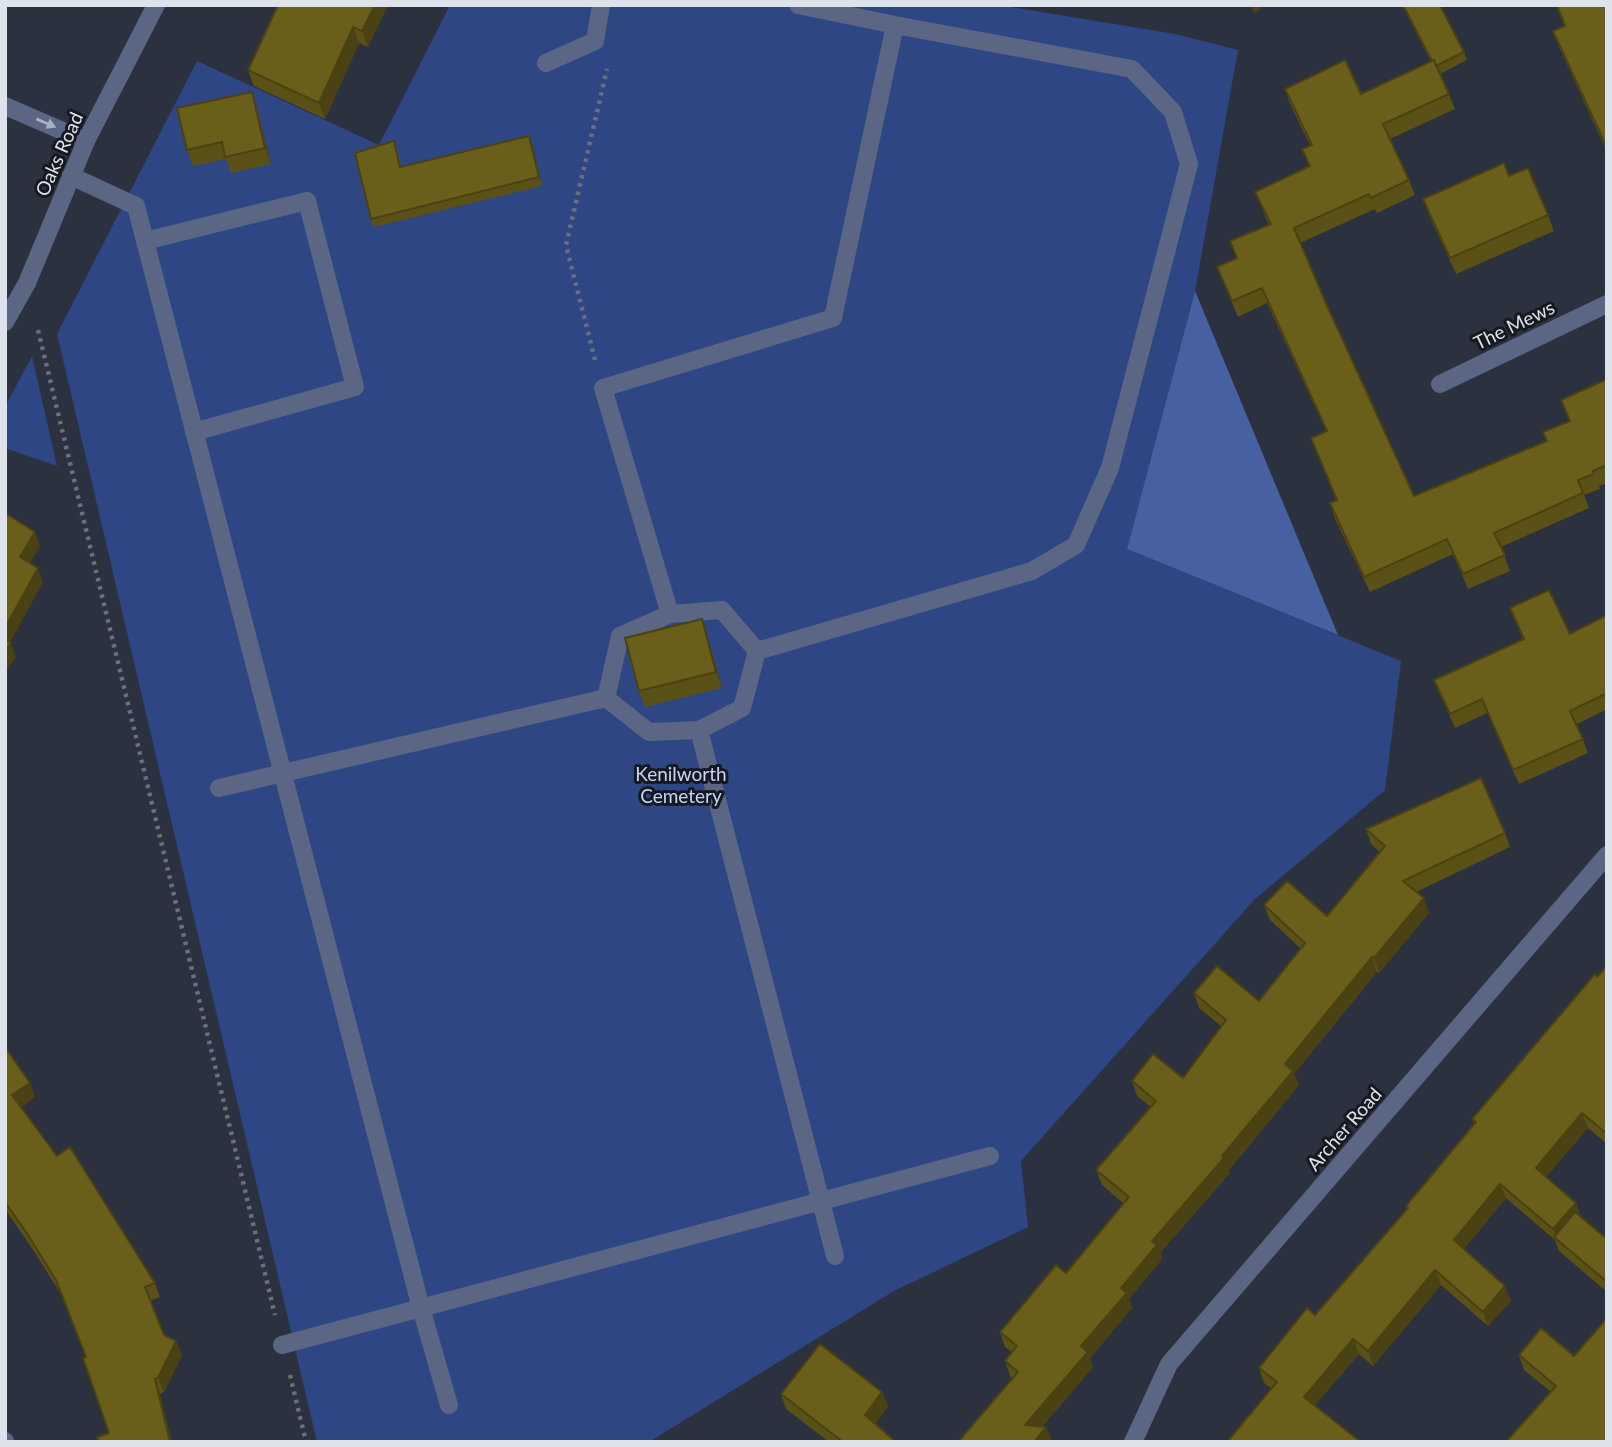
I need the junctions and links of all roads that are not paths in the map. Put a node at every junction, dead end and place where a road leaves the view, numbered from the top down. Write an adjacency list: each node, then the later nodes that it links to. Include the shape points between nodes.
1 (156, 5): 7 (street, Oaks Road)
2 (601, 5): 5 (street, via 595,41)
3 (798, 5): 4 (street)
4 (895, 25): 14 (street, via 833,318 603,388); 15 (street, via 1132,69 1174,112 1189,164 1110,468 1076,545 1032,571)
5 (546, 63)
6 (5, 106): 7 (street, one-way to 7)
7 (86, 141): 8 (street, Oaks Road)
8 (71, 176): 9 (street, via 136,206); 11 (street, Oaks Road, via 27,283)
9 (145, 241): 13 (street); 13 (street, via 307,201 355,387)
10 (1607, 304): 12 (street, The Mews)
11 (5, 322)
12 (1440, 384)
13 (194, 432): 18 (street)
14 (670, 614): 15 (street, via 722,610); 16 (street, via 620,636)
15 (757, 651): 17 (street, via 742,708)
16 (606, 698): 17 (street, via 649,732); 18 (street)
17 (699, 730): 22 (street)
18 (282, 772): 19 (street); 24 (street)
19 (219, 788)
20 (1607, 855): 27 (street, Archer Road, via 1169,1364)
21 (990, 1156): 22 (street)
22 (822, 1200): 23 (street); 24 (street)
23 (835, 1256)
24 (421, 1308): 25 (street); 26 (street)
25 (282, 1345)
26 (449, 1405)
27 (1133, 1442)

